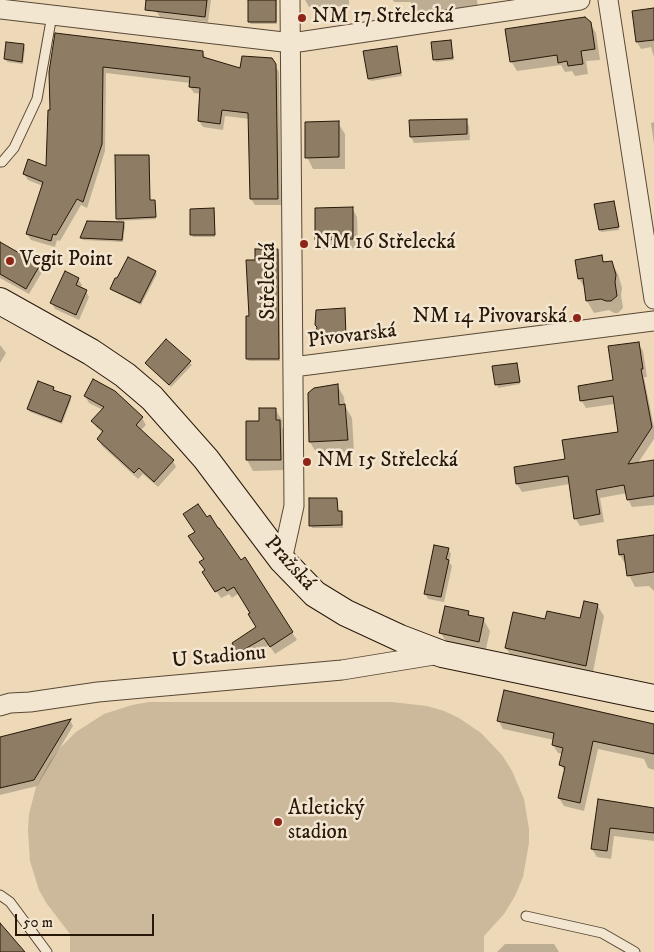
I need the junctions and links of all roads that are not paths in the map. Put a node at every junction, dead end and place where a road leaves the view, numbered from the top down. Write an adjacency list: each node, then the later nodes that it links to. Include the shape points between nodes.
1 (290, 0): 6 (street, Střelecká)
2 (580, 0): 6 (street)
3 (608, 0): 8 (street)
4 (0, 9): 5 (street)
5 (52, 15): 6 (street); 7 (lane, via 37,99 14,148)
6 (292, 43): 11 (street, Střelecká)
7 (0, 162)
8 (654, 299)
9 (0, 301): 12 (main road, Pražská, via 91,352 152,398 206,459)
10 (654, 321): 11 (street, Pivovarská)
11 (293, 367): 12 (street, Střelecká, via 294,506)
12 (282, 560): 13 (main road, Pražská, via 315,594 346,613)
13 (442, 654): 14 (main road, Pražská); 15 (street, U Stadionu, via 342,670 98,692)
14 (654, 698)
15 (0, 706)
16 (0, 895): 18 (lane, via 10,902)
17 (526, 916): 19 (lane, via 602,933)
18 (48, 952)
19 (635, 952)

